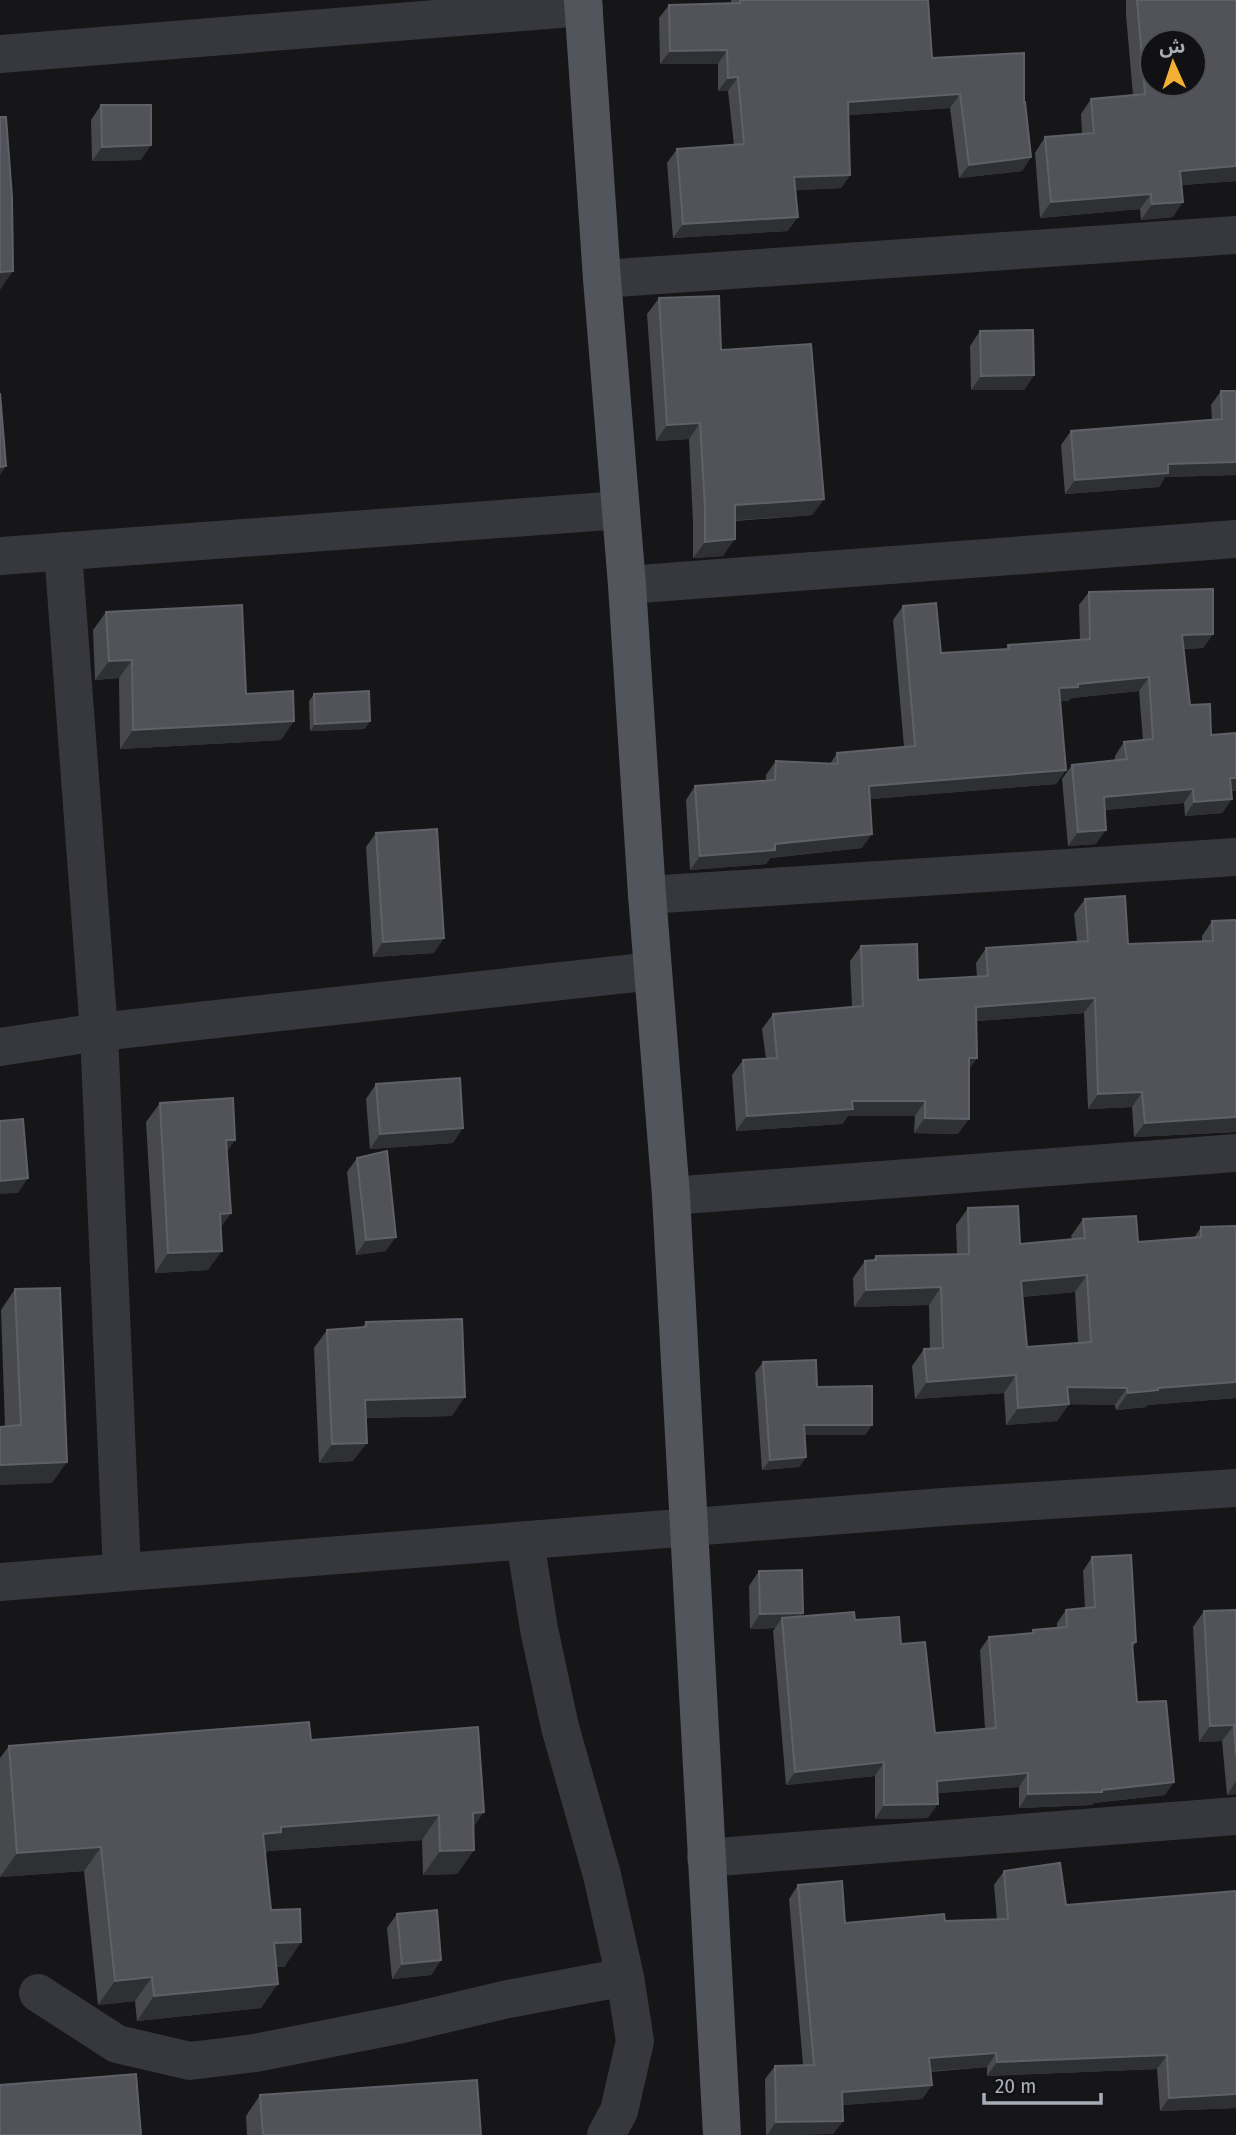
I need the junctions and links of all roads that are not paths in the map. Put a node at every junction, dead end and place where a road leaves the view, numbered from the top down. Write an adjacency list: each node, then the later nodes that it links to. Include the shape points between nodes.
1 (584, 3): 2 (street); 4 (main road)
2 (0, 54)
3 (1236, 236): 4 (street)
4 (602, 279): 5 (main road)
5 (621, 510): 7 (street); 9 (main road)
6 (1236, 539): 9 (street)
7 (62, 551): 8 (street); 13 (street)
8 (0, 556)
9 (627, 586): 11 (main road)
10 (1236, 856): 11 (street)
11 (648, 895): 12 (main road)
12 (653, 971): 13 (street); 16 (main road)
13 (99, 1032): 14 (street); 20 (street)
14 (0, 1047)
15 (1236, 1153): 16 (street)
16 (671, 1196): 18 (main road)
17 (1236, 1488): 18 (street)
18 (689, 1528): 19 (street); 23 (main road)
19 (525, 1541): 20 (street); 24 (street, via 560,1727 602,1875)
20 (122, 1572): 21 (street)
21 (0, 1582)
22 (1236, 1816): 23 (street)
23 (706, 1858): 27 (main road)
24 (625, 1978): 25 (street, via 255,2053 190,2061 117,2044); 26 (street, via 635,2041 619,2111)
25 (38, 1993)
26 (606, 2135)
27 (722, 2135)

